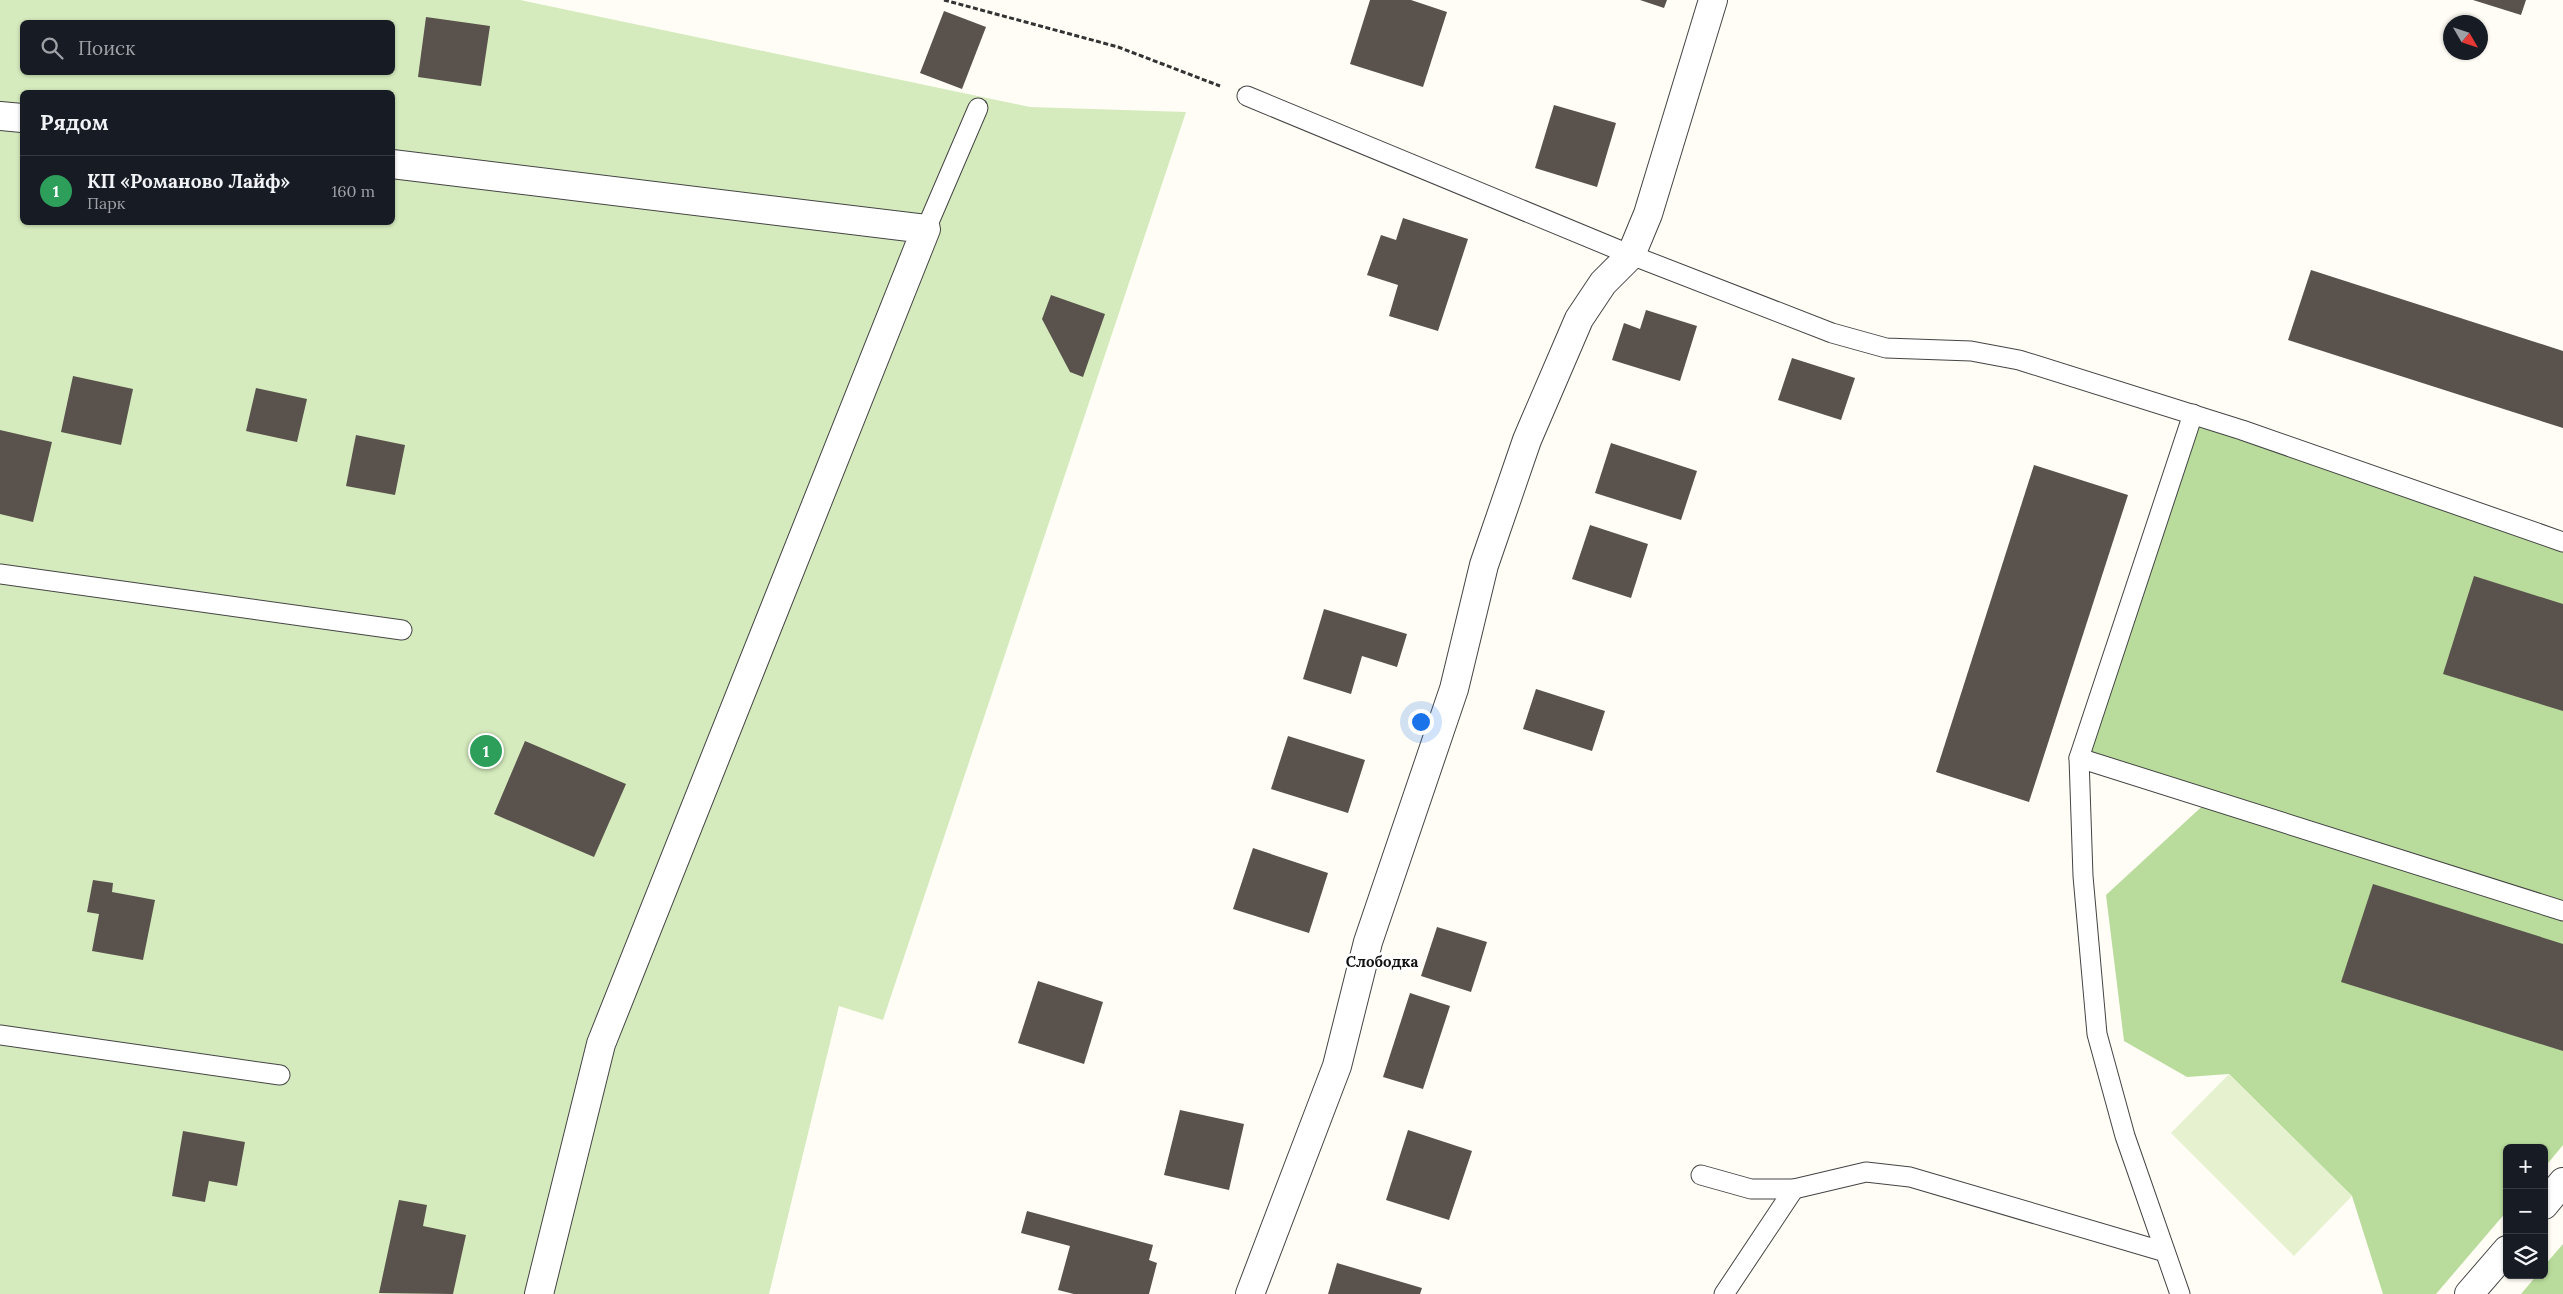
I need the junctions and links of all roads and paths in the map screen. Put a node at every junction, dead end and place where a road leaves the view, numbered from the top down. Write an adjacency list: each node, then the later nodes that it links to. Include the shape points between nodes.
1 (944, 0): 3 (path, via 1118,48)
2 (1713, 0): 9 (street, via 1648,214)
3 (1247, 96): 9 (lane)
4 (978, 108): 8 (lane)
5 (0, 116): 6 (street)
6 (20, 118)
7 (395, 164): 8 (street)
8 (926, 229): 24 (street, via 600,1044)
9 (1631, 255): 10 (lane, via 1832,333 1886,348 1971,351 2019,360); 25 (street, via 1603,282 1579,319 1527,440 1484,565 1454,689 1368,942 1337,1066)
10 (2193, 414): 11 (lane); 14 (lane)
11 (2563, 542)
12 (0, 574): 13 (lane)
13 (402, 630)
14 (2080, 758): 15 (lane); 22 (lane, via 2083,876 2097,1034 2124,1136)
15 (2563, 911)
16 (0, 1035): 17 (lane)
17 (280, 1075)
18 (1701, 1175): 20 (lane, via 1751,1189)
19 (2563, 1182): 21 (street)
20 (1794, 1189): 22 (lane, via 1866,1172 1910,1177); 26 (lane)
21 (2548, 1200)
22 (2165, 1252): 27 (lane)
23 (2503, 1255): 28 (street)
24 (539, 1294)
25 (1250, 1294)
26 (1724, 1294)
27 (2180, 1294)
28 (2469, 1294)

